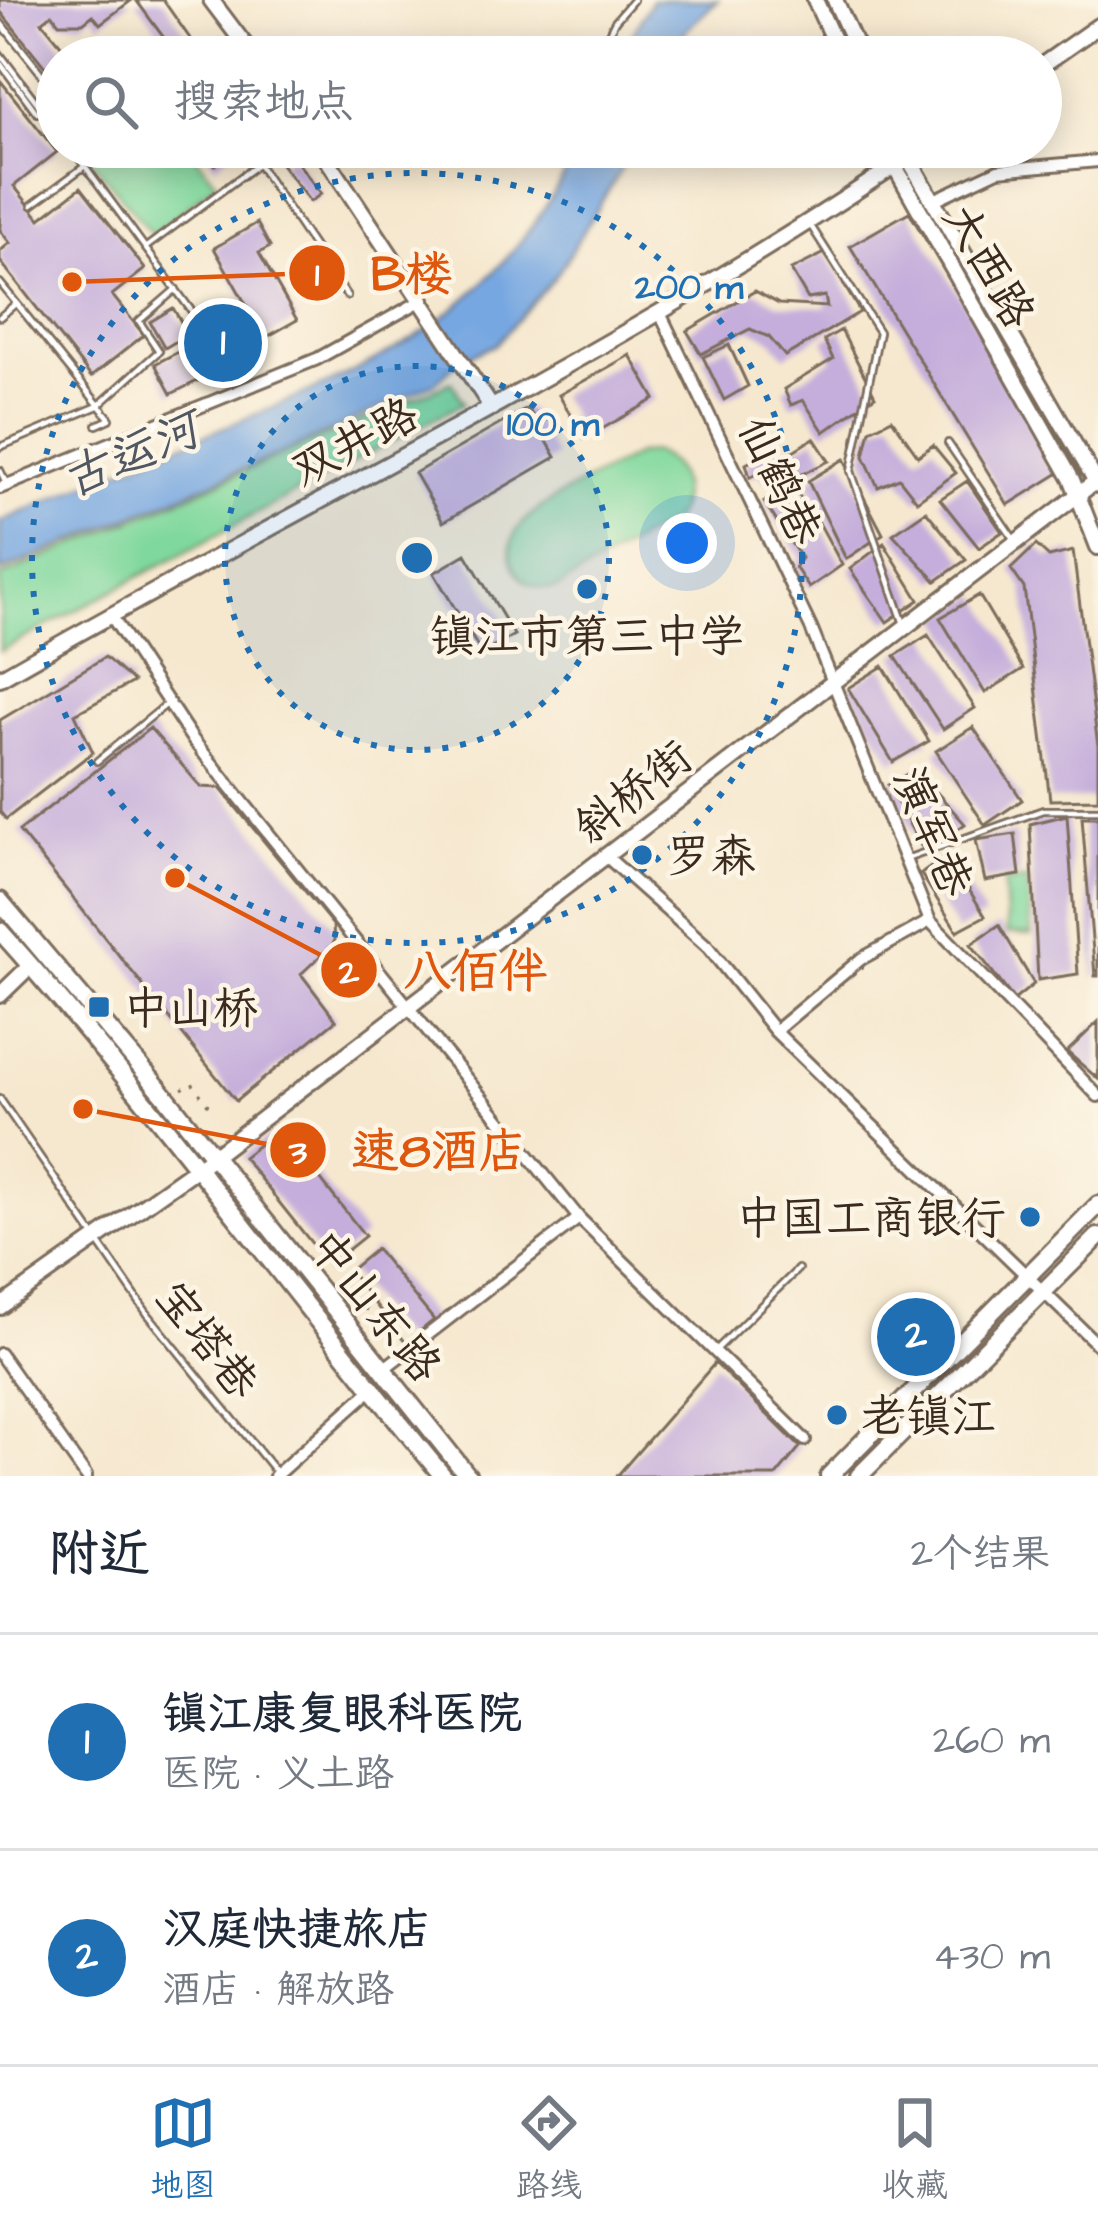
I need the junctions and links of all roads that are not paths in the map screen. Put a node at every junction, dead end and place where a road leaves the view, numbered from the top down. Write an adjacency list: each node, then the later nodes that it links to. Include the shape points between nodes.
1 (211, 0): 7 (street)
2 (633, 0): 8 (lane)
3 (815, 0): 9 (street)
4 (835, 0): 10 (street)
5 (0, 22): 14 (lane)
6 (1098, 26): 11 (street)
7 (238, 36)
8 (607, 36)
9 (832, 36)
10 (851, 36)
11 (1062, 51)
12 (0, 54): 15 (lane)
13 (0, 63): 16 (lane)
14 (36, 66)
15 (36, 101)
16 (36, 112)
17 (1098, 161): 18 (street)
18 (1062, 164)
19 (82, 168): 28 (lane)
20 (86, 168): 30 (lane)
21 (253, 168): 30 (lane)
22 (261, 168): 33 (lane)
23 (334, 168): 34 (street)
24 (893, 168): 29 (street, 双井路); 47 (street, 大西路)
25 (914, 168): 27 (street, 大西路)
26 (1020, 168): 27 (street)
27 (932, 201): 45 (street, 大西路)
28 (32, 205)
29 (809, 224): 36 (street, 双井路); 51 (lane, via 879,332 851,471)
30 (145, 248): 32 (lane)
31 (0, 284): 35 (lane)
32 (176, 290): 38 (lane); 39 (lane, via 139,321 159,351)
33 (347, 296)
34 (424, 298): 40 (street); 46 (street, via 317,359)
35 (14, 305): 37 (lane); 39 (lane)
36 (660, 313): 40 (street, 双井路); 53 (street, 仙鹤巷)
37 (0, 317)
38 (196, 317)
39 (98, 406): 41 (lane, via 110,419); 43 (lane)
40 (492, 408): 50 (street, 双井路)
41 (97, 425)
42 (948, 443): 48 (lane)
43 (0, 447)
44 (0, 470): 46 (lane)
45 (1097, 483): 47 (street, 斜桥街)
46 (4, 486)
47 (1078, 494): 48 (street, 斜桥街); 49 (street, 大西路)
48 (1015, 541): 51 (street, 斜桥街)
49 (1098, 547)
50 (110, 614): 52 (street, 双井路); 54 (street)
51 (905, 626): 53 (street, 斜桥街)
52 (0, 678)
53 (830, 681): 57 (street, 斜桥街); 58 (street, 演军巷)
54 (168, 703): 55 (lane); 64 (street)
55 (97, 761)
56 (1098, 810): 58 (lane, via 1043,810)
57 (607, 857): 64 (street, 斜桥街); 65 (street, via 708,946)
58 (903, 860): 60 (street, 演军巷)
59 (0, 901): 68 (main road, 中山东路)
60 (930, 921): 65 (street, via 861,958); 66 (street, 演军巷)
61 (0, 931): 62 (main road, 中山东路)
62 (31, 965): 63 (street); 69 (main road, 中山东路)
63 (0, 995)
64 (411, 1006): 68 (street, 斜桥街); 71 (street)
65 (775, 1030): 75 (street)
66 (1098, 1096)
67 (0, 1099): 73 (lane, 宝塔巷)
68 (211, 1158): 69 (street, 斜桥街); 81 (main road, 中山东路)
69 (194, 1169): 73 (street, 斜桥街); 82 (main road, 中山东路)
70 (1098, 1204): 75 (main road)
71 (579, 1218): 79 (street); 81 (street)
72 (1098, 1237): 76 (main road)
73 (95, 1239): 77 (street, 斜桥街); 85 (lane, 宝塔巷)
74 (798, 1269): 79 (lane)
75 (1025, 1276): 76 (street); 84 (main road)
76 (1042, 1291): 78 (street); 84 (main road)
77 (0, 1307)
78 (1098, 1345)
79 (716, 1351): 83 (street)
80 (0, 1354): 86 (street)
81 (382, 1370): 88 (main road, 中山东路)
82 (371, 1390): 85 (street); 87 (main road, 中山东路)
83 (805, 1440)
84 (846, 1473)
85 (276, 1475)
86 (86, 1476)
87 (443, 1476)
88 (468, 1476)

